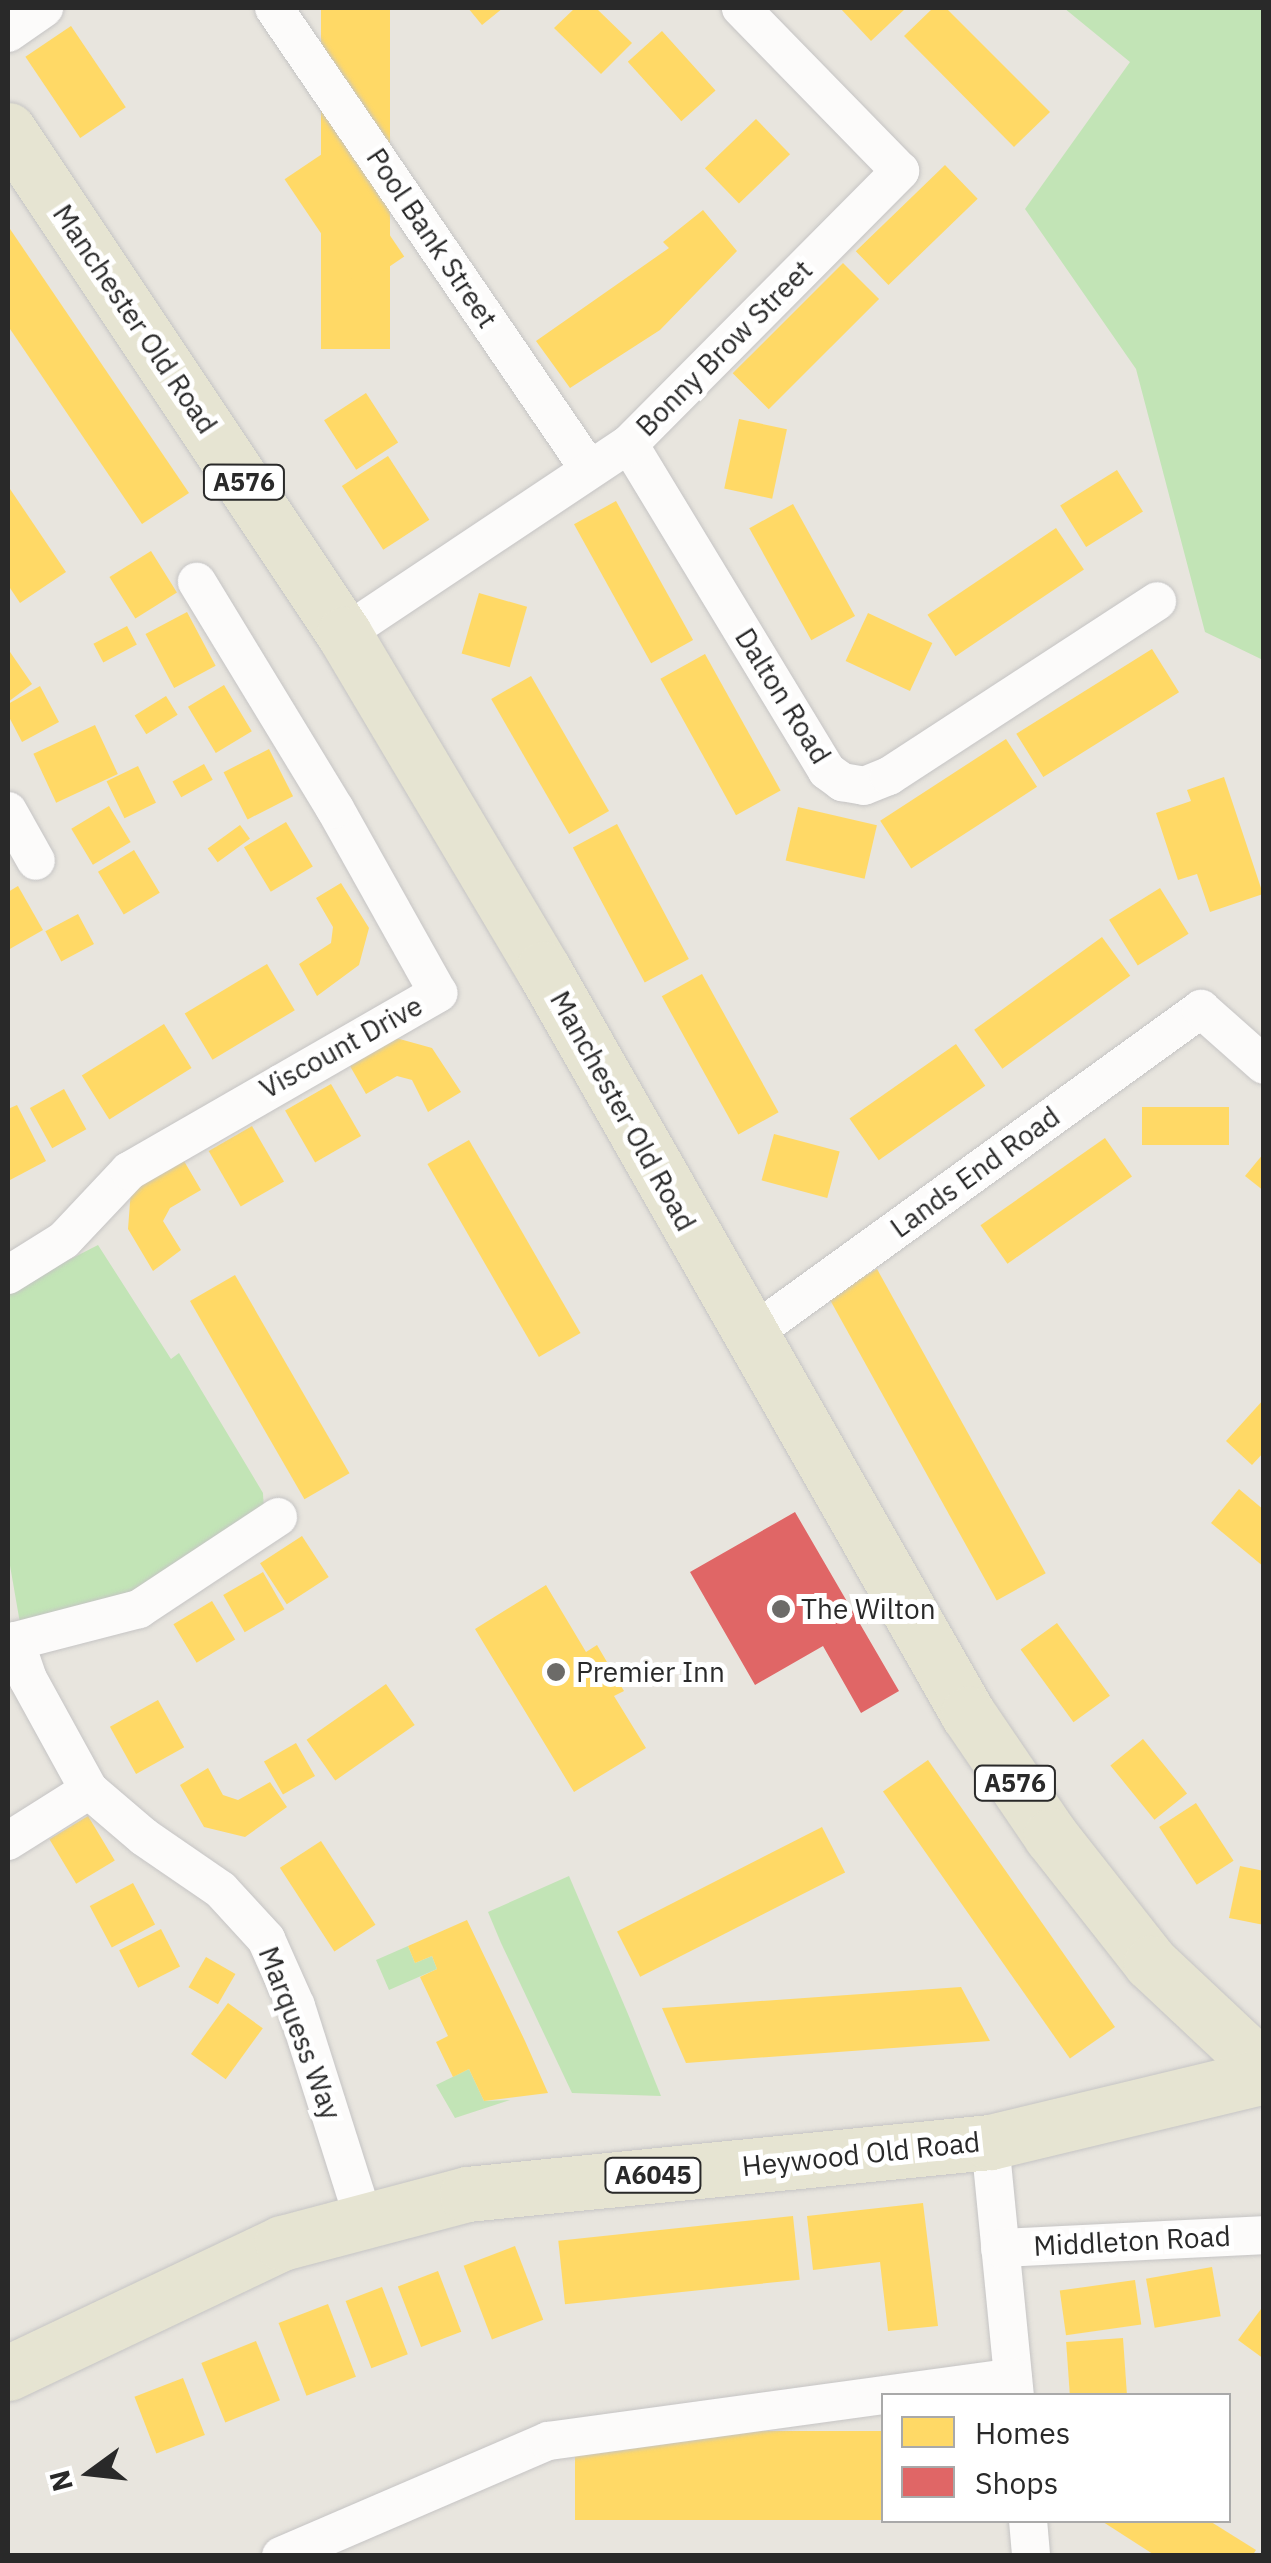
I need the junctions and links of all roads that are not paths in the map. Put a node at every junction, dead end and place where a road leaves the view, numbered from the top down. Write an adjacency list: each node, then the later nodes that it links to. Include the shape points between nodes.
1 (44, 8): 4 (street)
2 (274, 8): 7 (street, Pool Bank Street)
3 (741, 8): 6 (street, Bonny Brow Street, via 900,171)
4 (8, 33)
5 (8, 130): 10 (main road, Manchester Old Road / A576)
6 (629, 444): 7 (street, Bonny Brow Street); 9 (street, Dalton Road, via 827,771 842,782 864,786 890,776)
7 (589, 469): 10 (street, Bonny Brow Street)
8 (198, 582): 14 (street, Viscount Drive, via 438,993 129,1170 64,1240)
9 (1157, 601)
10 (344, 634): 15 (main road, Manchester Old Road / A576)
11 (10, 820): 12 (street)
12 (36, 861)
13 (1264, 1065): 15 (street, Lands End Road, via 1200,1009)
14 (8, 1275)
15 (749, 1336): 20 (main road, Manchester Old Road / A576, via 968,1714 1051,1836 1151,1963)
16 (278, 1517): 17 (street, Marquess Way, via 139,1610)
17 (11, 1624): 18 (street, Marquess Way, via 28,1679)
18 (89, 1790): 19 (street); 22 (street, Marquess Way, via 144,1838 221,1890 266,1940 296,2006)
19 (8, 1841)
20 (1264, 2073): 21 (main road, Heywood Old Road / A6045)
21 (990, 2142): 22 (main road, Heywood Old Road / A6045, via 467,2194); 24 (street)
22 (364, 2222): 25 (main road, Heywood Old Road / A6045, via 282,2244)
23 (1264, 2234): 24 (street, Middleton Road)
24 (1000, 2248): 26 (street)
25 (8, 2373)
26 (1014, 2386): 27 (street)
27 (955, 2393)
28 (881, 2402): 30 (street, via 548,2441)
29 (1028, 2523): 31 (street)
30 (282, 2556)
31 (1031, 2556)

